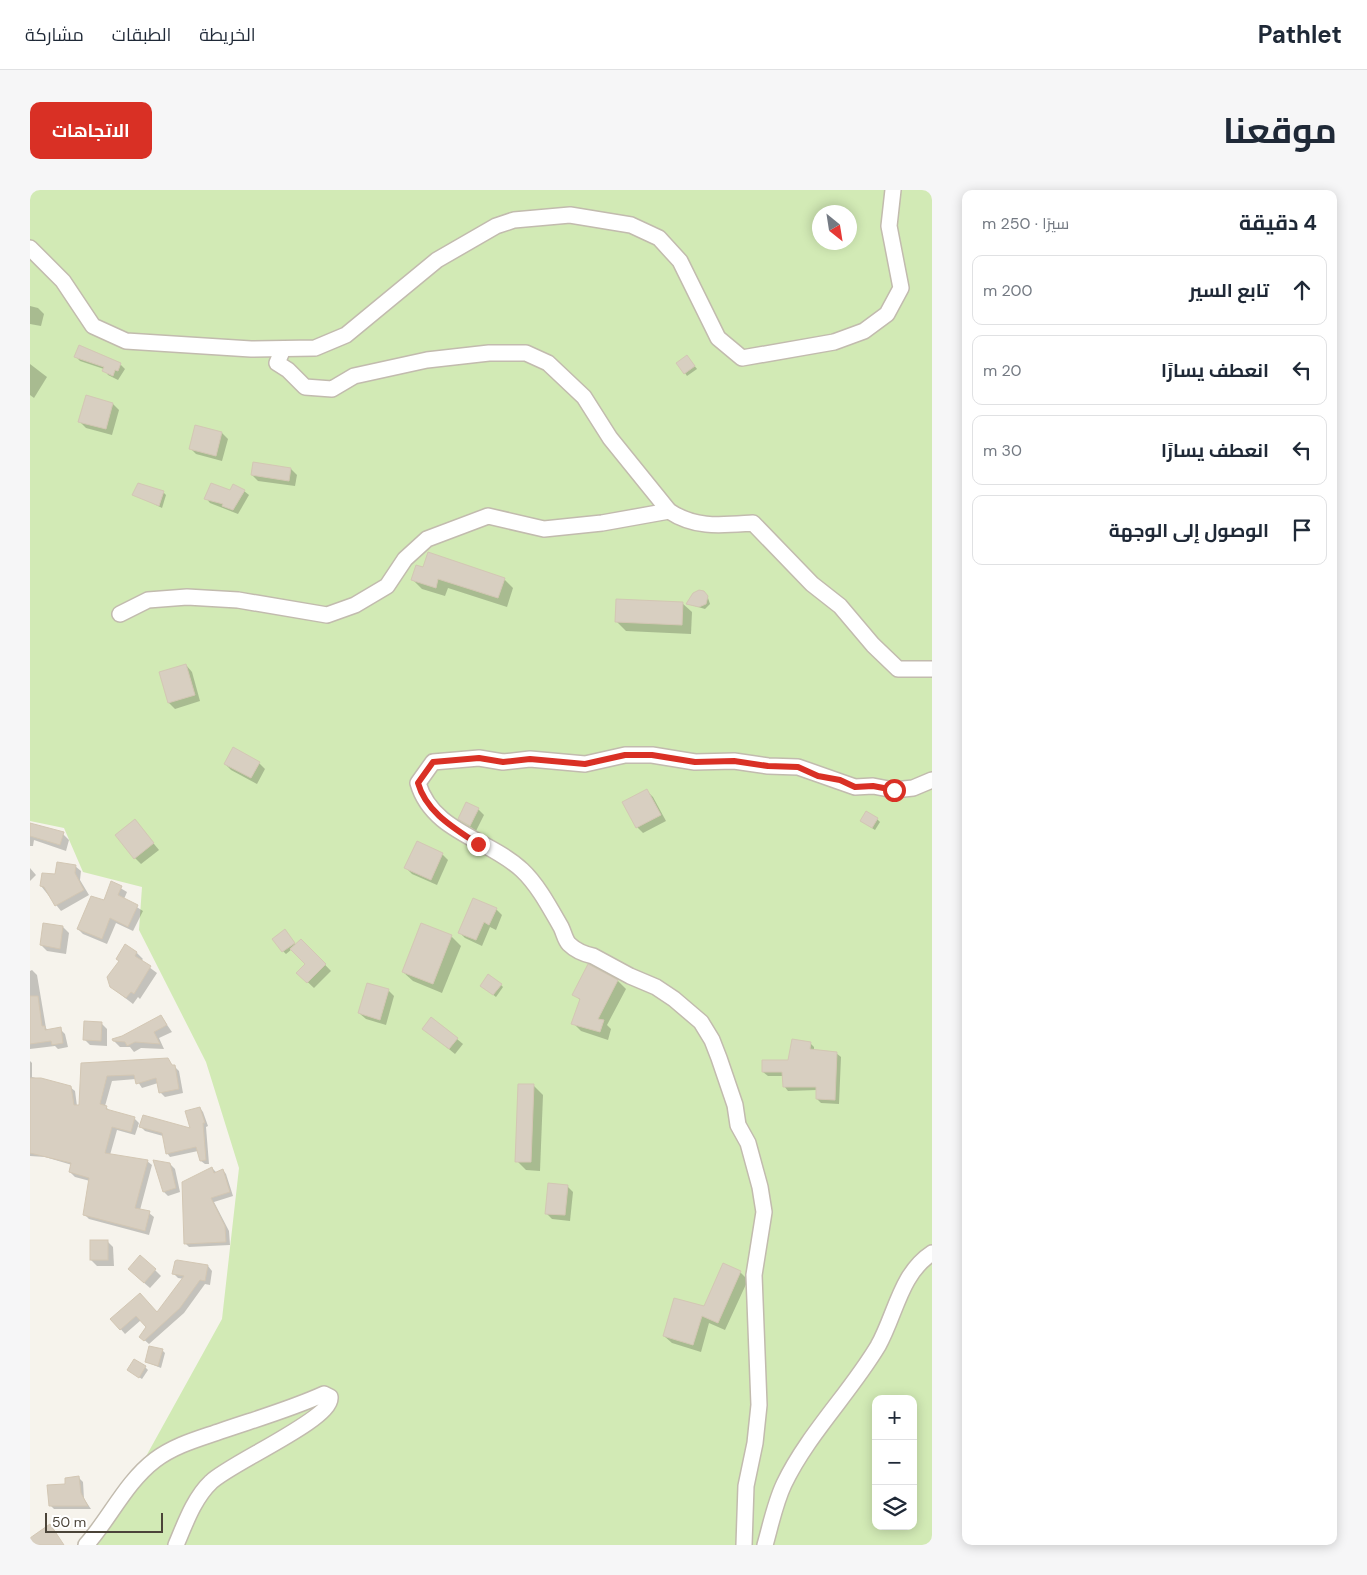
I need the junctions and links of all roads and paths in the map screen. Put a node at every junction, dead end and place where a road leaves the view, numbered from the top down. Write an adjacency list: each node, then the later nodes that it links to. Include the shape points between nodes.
1 (893, 190): 3 (street, via 889,226 900,288 887,314 864,331 834,342 742,358 718,338 680,261 659,238 631,225 570,215 514,220 496,226 437,260 346,335 315,348)
2 (30, 248): 3 (street, via 63,281 93,326 126,341)
3 (283, 349): 4 (street, via 277,363 305,387 332,389 354,376 427,360 490,353 526,353 548,363 584,397 610,438)
4 (669, 510): 5 (street, via 602,523 544,529 488,516 427,539 405,559 386,586 356,605 327,615 238,600 186,597 148,600); 6 (street, via 680,518 705,526 753,523 812,584 840,606 872,645 898,669)
5 (120, 614)
6 (932, 669)
7 (932, 780): 11 (street, via 913,788 894,790 855,787 798,767 625,755 585,764 530,759 503,762 479,758 433,762 418,783 421,794 442,820 505,857 526,875 568,943 581,953 593,956 674,998 701,1022 712,1040 735,1105 738,1125 748,1143 764,1212 754,1275 759,1405 746,1486)
8 (932, 1253): 12 (street, via 919,1261 908,1275 878,1344 794,1467 778,1499)
9 (86, 1545): 10 (street, via 136,1477 178,1446 287,1410 324,1394 330,1397 329,1405 317,1418 254,1453 211,1482 191,1511)
10 (176, 1545)
11 (744, 1545)
12 (765, 1545)

